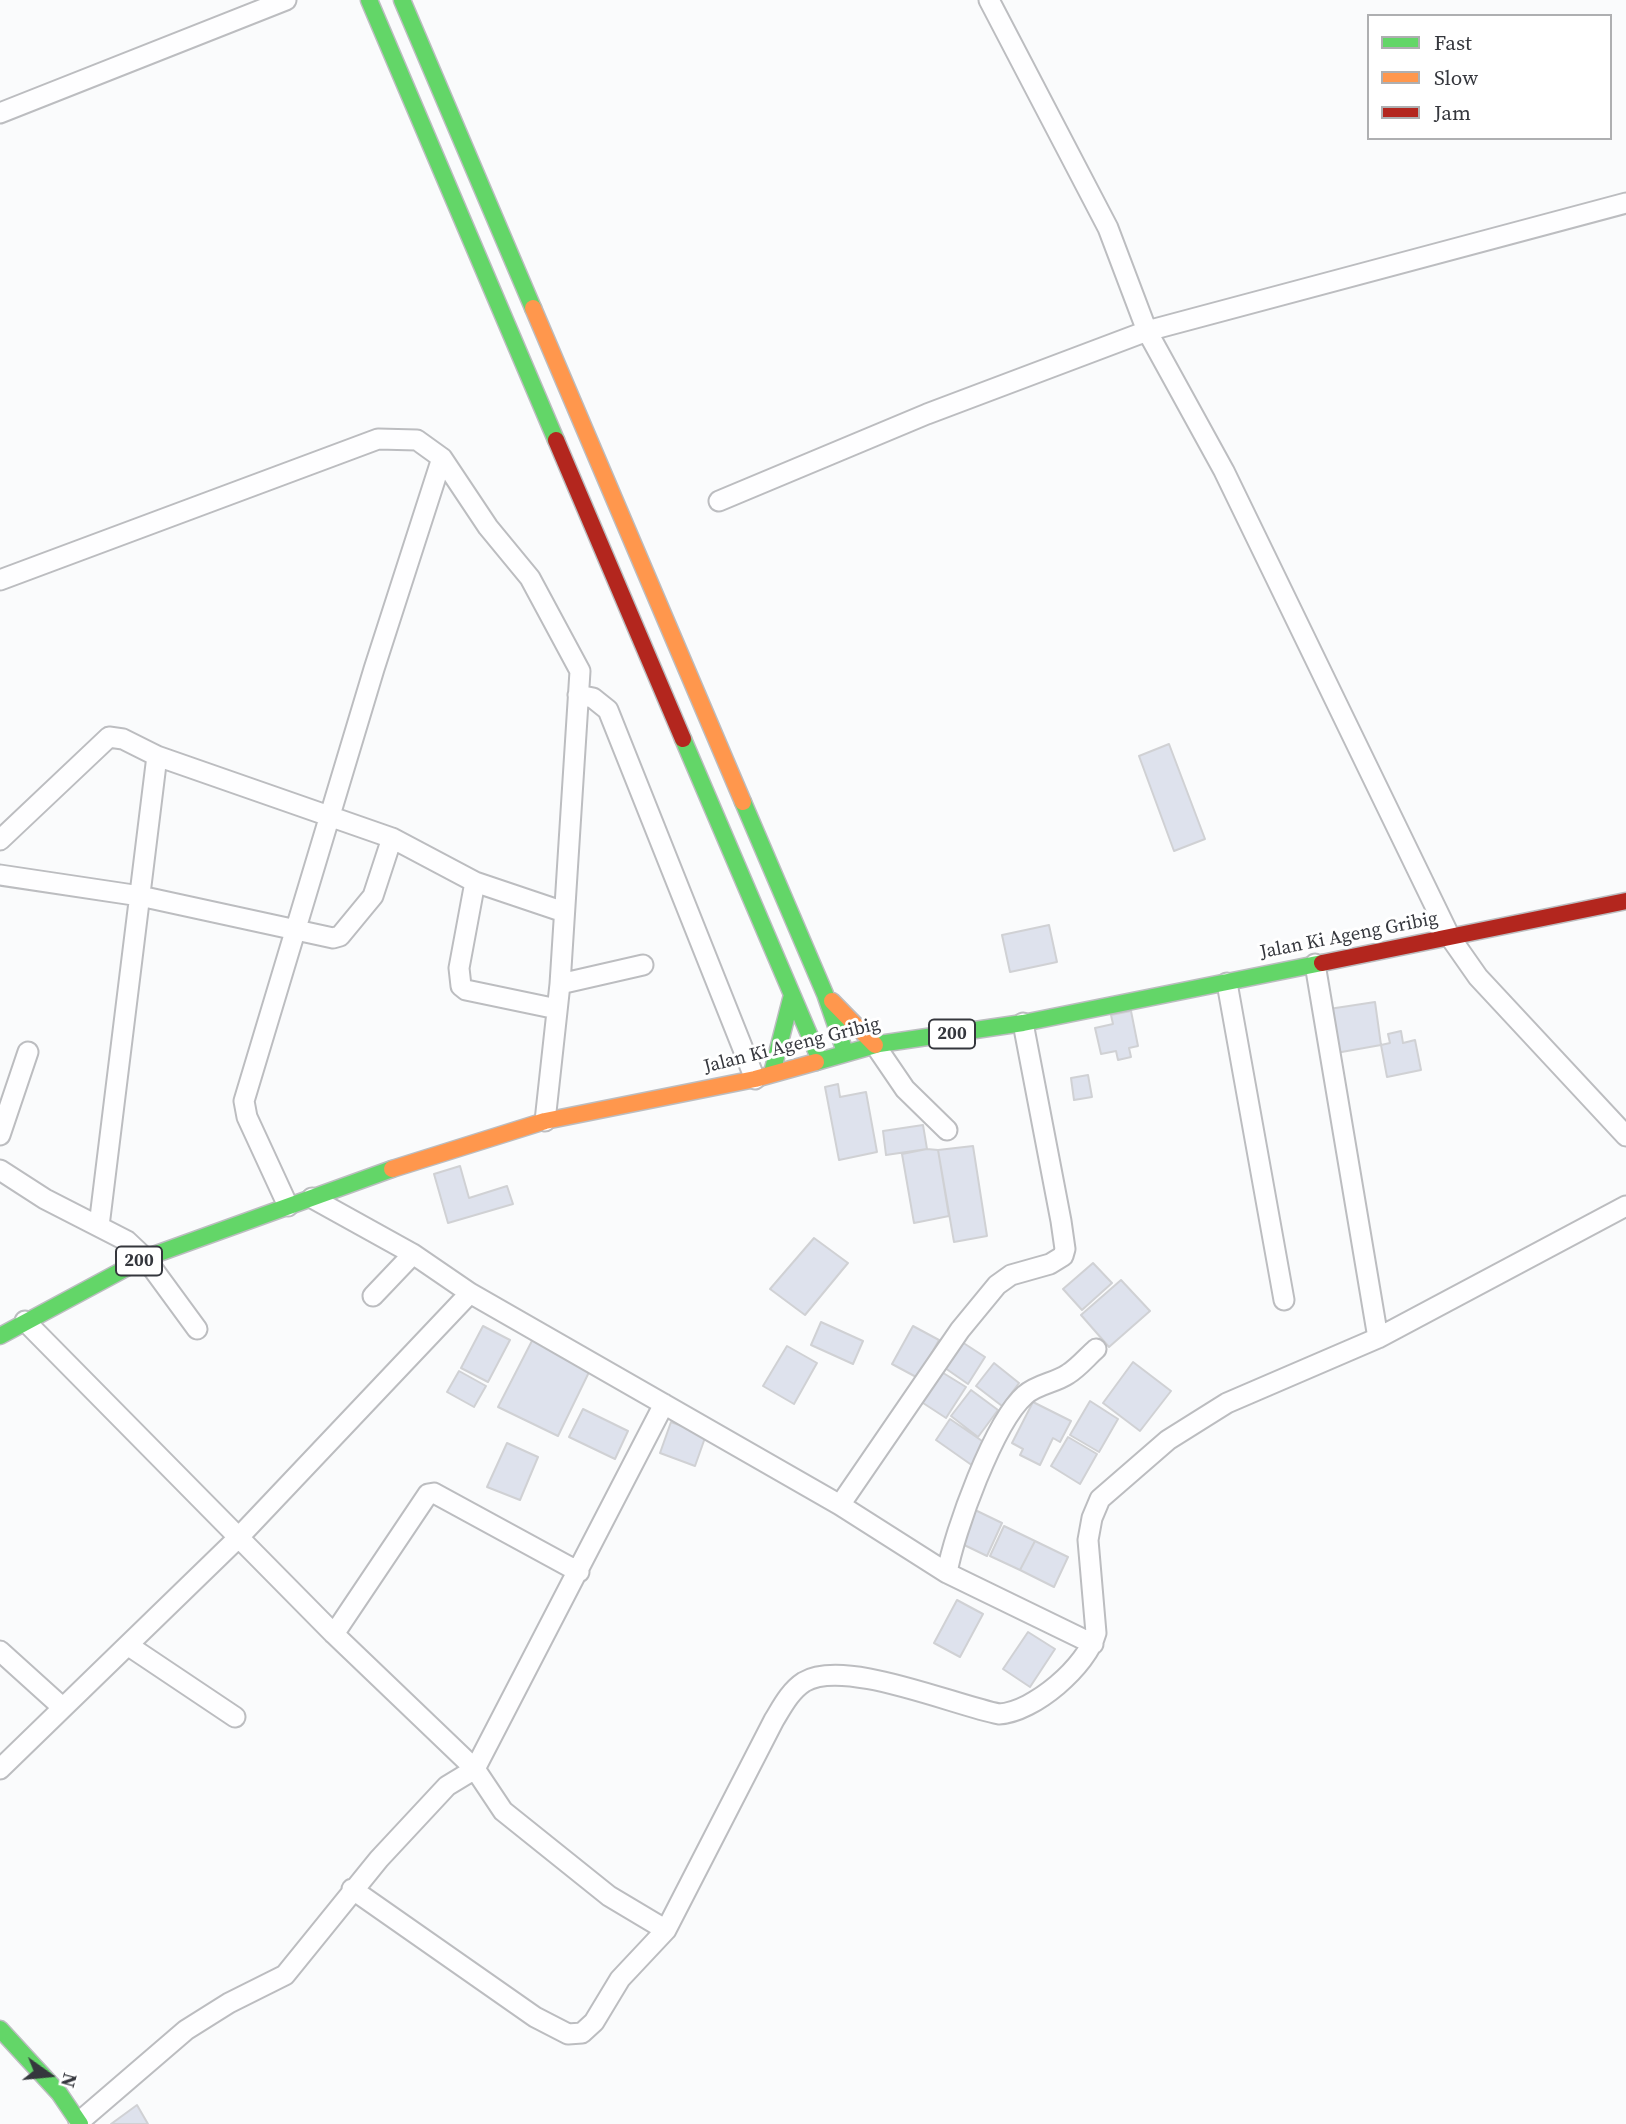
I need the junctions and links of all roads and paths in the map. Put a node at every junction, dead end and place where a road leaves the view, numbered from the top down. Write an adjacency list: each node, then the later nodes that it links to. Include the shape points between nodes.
1 (286, 0): 5 (street)
2 (369, 0): 28 (main road)
3 (402, 0): 27 (main road)
4 (989, 0): 7 (street, via 1108,228)
5 (0, 113)
6 (1626, 203): 7 (street)
7 (1147, 331): 9 (street, via 927,414); 22 (street, via 1224,471)
8 (442, 458): 10 (street, via 418,440 378,439); 11 (street, via 488,527 530,578 576,660); 13 (street)
9 (719, 501)
10 (0, 580)
11 (578, 695): 20 (street); 35 (street, via 593,698 608,710)
12 (157, 756): 13 (street); 15 (street, via 109,737); 18 (street)
13 (331, 817): 14 (street); 21 (street)
14 (392, 838): 17 (street); 21 (street, via 373,896 340,936)
15 (0, 840)
16 (0, 875): 18 (street)
17 (475, 882): 20 (street); 29 (street, via 459,968 461,986)
18 (140, 897): 21 (street); 44 (street)
19 (1626, 901): 22 (main road, Jalan Ki Ageng Gribig / 200)
20 (564, 912): 26 (street)
21 (296, 932): 42 (street, via 244,1101)
22 (1450, 937): 23 (main road, Jalan Ki Ageng Gribig / 200); 39 (street, via 1478,977)
23 (1315, 964): 25 (main road, Jalan Ki Ageng Gribig / 200); 53 (street)
24 (643, 965): 26 (street)
25 (1227, 983): 30 (main road, Jalan Ki Ageng Gribig / 200); 49 (street)
26 (560, 984): 29 (street)
27 (825, 994): 31 (main road); 33 (main road)
28 (792, 995): 34 (main road); 35 (main road)
29 (557, 1009): 36 (street)
30 (1023, 1023): 31 (main road, Jalan Ki Ageng Gribig / 200); 56 (street, via 1064,1253 1060,1260 1012,1275 997,1285 960,1330)
31 (876, 1045): 33 (main road, Jalan Ki Ageng Gribig / 200); 37 (street, via 905,1089)
32 (28, 1052): 38 (street)
33 (845, 1052): 34 (main road, Jalan Ki Ageng Gribig / 200)
34 (820, 1060): 35 (main road, Jalan Ki Ageng Gribig / 200)
35 (764, 1076): 36 (main road, Jalan Ki Ageng Gribig / 200)
36 (545, 1121): 41 (main road, Jalan Ki Ageng Gribig / 200, via 435,1153)
37 (947, 1130)
38 (0, 1135)
39 (1626, 1136)
40 (0, 1170): 44 (street)
41 (312, 1198): 42 (main road, Jalan Ki Ageng Gribig / 200); 45 (street)
42 (288, 1206): 46 (main road, Jalan Ki Ageng Gribig / 200)
43 (1626, 1206): 53 (street)
44 (99, 1226): 46 (street, via 127,1241)
45 (413, 1254): 47 (street); 48 (street)
46 (145, 1258): 50 (main road, Jalan Ki Ageng Gribig / 200); 51 (street)
47 (470, 1293): 55 (street); 57 (street)
48 (373, 1296)
49 (1284, 1300)
50 (25, 1321): 52 (main road, Jalan Ki Ageng Gribig / 200); 57 (street)
51 (197, 1329)
52 (0, 1336)
53 (1378, 1338): 61 (street, via 1227,1403 1168,1440 1100,1499 1088,1540 1096,1633)
54 (1096, 1349): 59 (street, via 1067,1375 1043,1383 1017,1405 1000,1431 952,1544)
55 (664, 1404): 56 (street); 58 (street)
56 (840, 1504): 59 (street)
57 (238, 1538): 60 (street); 62 (street)
58 (579, 1572): 60 (street, via 434,1493 428,1494); 67 (street)
59 (947, 1573): 61 (street)
60 (334, 1634): 67 (street)
61 (1093, 1644): 69 (street, via 1056,1688 1036,1703 1010,1713 985,1711 844,1674 805,1681 774,1720)
62 (129, 1646): 64 (street); 65 (street)
63 (0, 1651): 64 (street)
64 (62, 1707): 66 (street)
65 (235, 1717)
66 (0, 1769)
67 (475, 1769): 68 (street, via 447,1786); 69 (street, via 503,1811 537,1840 609,1896)
68 (352, 1889): 69 (street, via 535,2017 575,2035 589,2028 620,1979); 71 (street, via 285,1975 186,2030)
69 (666, 1930)
70 (0, 2029): 71 (main road)
71 (80, 2123)

